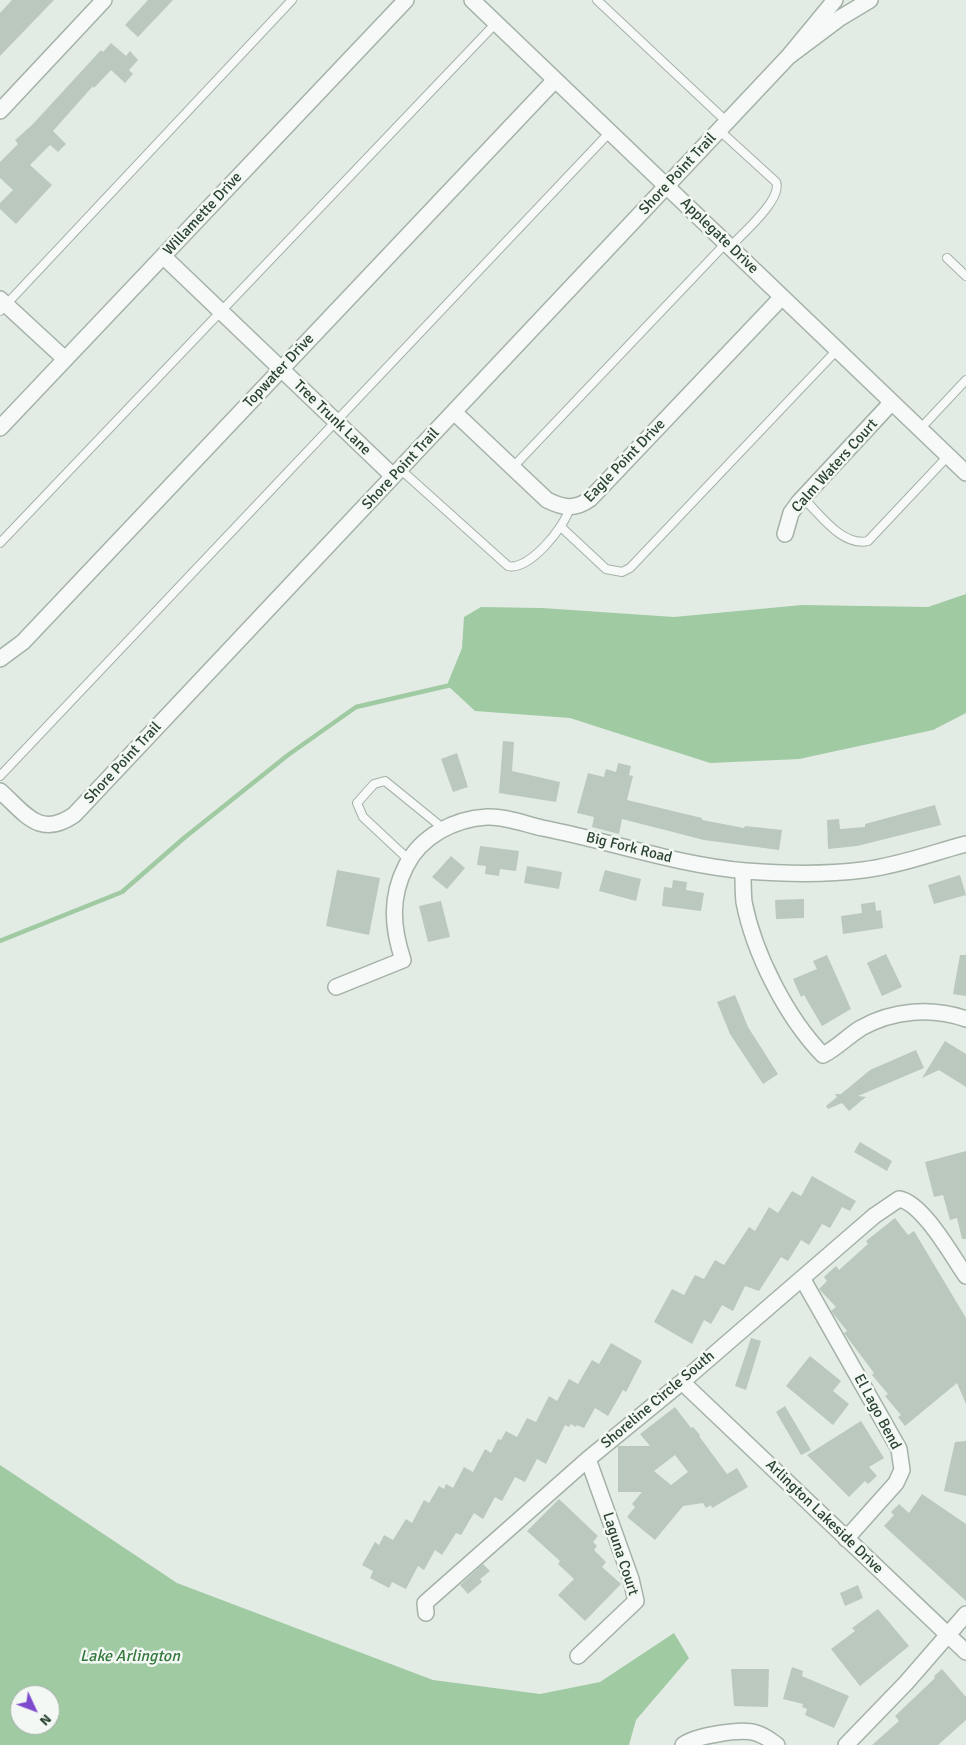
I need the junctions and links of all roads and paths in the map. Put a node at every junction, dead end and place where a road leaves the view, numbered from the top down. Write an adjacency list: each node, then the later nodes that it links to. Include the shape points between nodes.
1 (104, 0): 11 (street)
2 (292, 0): 20 (lane)
3 (406, 0): 16 (street, Willamette Drive)
4 (472, 0): 8 (street, Applegate Drive)
5 (597, 0): 12 (lane)
6 (835, 0): 9 (street, Shore Point Trail)
7 (870, 0): 9 (street, Shore Point Trail)
8 (496, 23): 10 (street, Applegate Drive); 21 (lane)
9 (788, 57): 12 (street, Shore Point Trail)
10 (555, 80): 13 (street, Applegate Drive); 24 (street, Topwater Drive)
11 (0, 111)
12 (723, 126): 14 (street, Shore Point Trail); 15 (lane, via 778,187 774,200)
13 (610, 132): 14 (street, Applegate Drive); 28 (lane)
14 (666, 186): 15 (street, Applegate Drive); 27 (street, Shore Point Trail)
15 (728, 245): 19 (street, Applegate Drive); 32 (lane)
16 (163, 256): 21 (street, Tree Trunk Lane); 23 (street, Willamette Drive)
17 (947, 258): 18 (lane)
18 (966, 276)
19 (782, 296): 22 (street, Applegate Drive); 36 (street, Eagle Point Drive, via 590,500)
20 (2, 305): 23 (street)
21 (221, 311): 24 (street, Tree Trunk Lane); 39 (lane)
22 (837, 350): 26 (street, Applegate Drive); 37 (lane, via 630,568 622,572 606,569)
23 (65, 359): 29 (street, Willamette Drive)
24 (281, 369): 28 (street, Tree Trunk Lane); 40 (street, Topwater Drive, via 22,642)
25 (966, 380): 30 (lane)
26 (892, 402): 30 (street, Applegate Drive); 35 (street, Calm Waters Court)
27 (454, 412): 32 (street, Eagle Point Drive); 33 (street, Shore Point Trail)
28 (336, 421): 33 (street, Tree Trunk Lane); 41 (lane)
29 (0, 428)
30 (920, 429): 31 (street, Applegate Drive)
31 (948, 456): 34 (street, Applegate Drive); 35 (lane, via 868,541 844,537)
32 (513, 467): 36 (street, Eagle Point Drive, via 547,500)
33 (397, 473): 37 (lane, via 514,568 527,563); 42 (street, Shore Point Trail, via 74,815 62,823 43,826 34,822)
34 (966, 473)
35 (802, 498): 38 (street, Calm Waters Court, via 791,513)
36 (570, 507): 37 (lane, via 567,520)
37 (560, 527)
38 (785, 534)
39 (0, 543)
40 (0, 659)
41 (0, 776)
42 (0, 790)
43 (444, 830): 45 (street, Big Fork Road, via 423,841); 45 (lane, via 385,781 374,784 357,803 363,817); 46 (street, Big Fork Road, via 468,819 489,817 569,833 648,855)
44 (966, 844): 46 (street, Big Fork Road, via 864,870 801,875)
45 (409, 860): 47 (street, Big Fork Road, via 399,879 392,916 403,960)
46 (743, 871): 48 (street, via 744,900 754,939 794,1019 823,1055 862,1028 898,1014 924,1011)
47 (336, 987)
48 (966, 1019)
49 (966, 1276): 50 (street, Shoreline Circle South, via 932,1227 909,1201 899,1199 874,1216)
50 (802, 1278): 51 (street, Shoreline Circle South); 53 (street, El Lago Bend, via 899,1449 902,1466 896,1483)
51 (682, 1382): 52 (street, Shoreline Circle South); 53 (street, Arlington Lakeside Drive)
52 (588, 1459): 54 (street, Shoreline Circle South, via 425,1604); 58 (street, Laguna Court, via 636,1601)
53 (846, 1539): 56 (street, Arlington Lakeside Drive)
54 (426, 1613)
55 (966, 1614): 56 (street)
56 (948, 1635): 57 (street, Arlington Lakeside Drive); 61 (street)
57 (966, 1652)
58 (578, 1656)
59 (683, 1745): 60 (street, via 744,1730)
60 (777, 1745)
61 (846, 1745)

